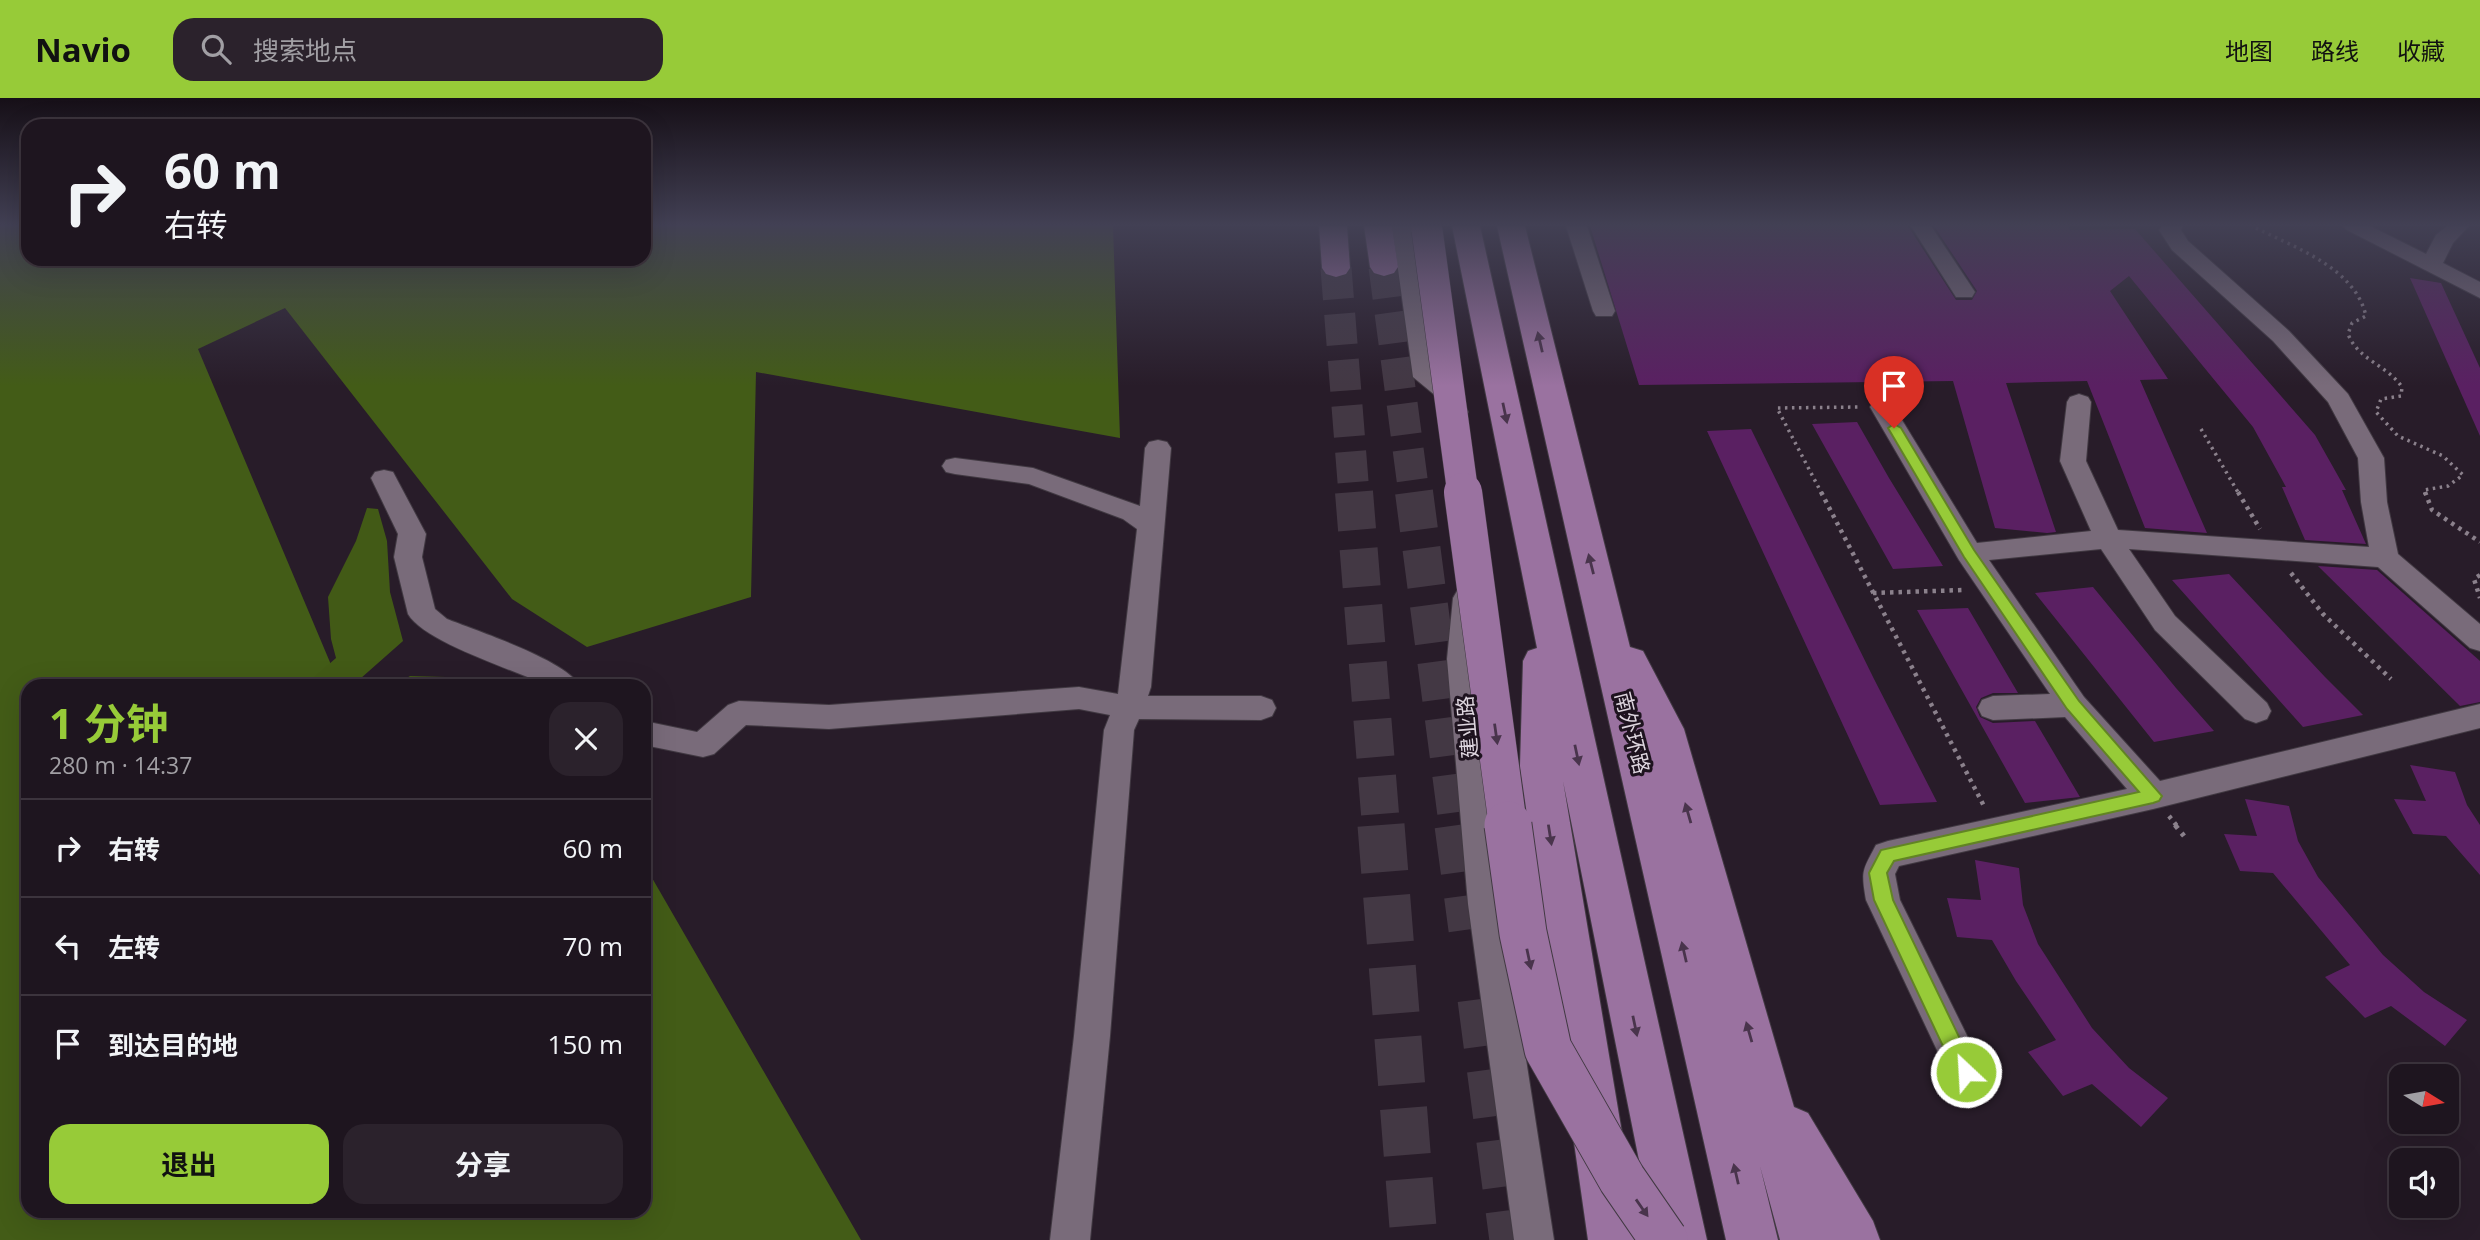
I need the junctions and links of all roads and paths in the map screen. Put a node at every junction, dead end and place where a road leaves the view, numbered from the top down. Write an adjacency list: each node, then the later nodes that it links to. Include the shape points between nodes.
1 (1421, 279): 46 (street, 建业路, via 1425,377 1446,392 1455,410 1468,520 1462,659 1476,820)
2 (1427, 279): 48 (highway, one-way to 48, bridge, via 1523,933 1548,1049 1622,1179)
3 (1477, 279): 28 (highway, one-way to 28)
4 (1524, 279): 30 (highway, 南外环路, one-way to 4)
5 (1594, 279): 12 (street)
6 (1956, 279): 10 (street)
7 (2218, 279): 24 (street, via 2281,336 2339,399 2371,458)
8 (2345, 279): 21 (path, via 2366,303 2366,316 2352,323 2348,334 2355,349 2377,362 2402,387 2401,396 2381,399 2376,412 2398,436 2443,456 2463,475 2448,486 2424,490 2432,510)
9 (2456, 279): 11 (street)
10 (1964, 292)
11 (2479, 292)
12 (1604, 311)
13 (2079, 402): 20 (street, via 2073,461)
14 (1882, 407): 23 (street); 27 (path, via 1777,408)
15 (2202, 429): 22 (path)
16 (1158, 448): 19 (street)
17 (955, 466): 19 (street, via 1033,476 1132,513)
18 (384, 478): 32 (street, via 412,534 408,557 422,614 437,626)
19 (1151, 526): 35 (street, via 1136,687)
20 (2108, 539): 22 (street); 23 (street); 38 (street, via 2165,623)
21 (2480, 542)
22 (2272, 548): 24 (street); 33 (path, via 2323,614)
23 (1969, 553): 26 (street)
24 (2385, 558): 31 (street)
25 (2480, 575): 29 (path, via 2474,579)
26 (1993, 588): 27 (path); 34 (street)
27 (1873, 593): 42 (path)
28 (1543, 596): 47 (highway, one-way to 47, via 1539,766); 49 (highway, one-way to 49)
29 (2480, 598)
30 (1601, 607): 44 (highway, one-way to 30, via 1664,729); 50 (highway, 南外环路, one-way to 30)
31 (2480, 640)
32 (555, 679)
33 (2391, 679)
34 (2073, 705): 37 (street); 41 (street)
35 (1128, 707): 36 (street); 40 (street, via 1079,698 829,717 739,713 703,745); 45 (street, via 1119,730)
36 (1261, 708)
37 (1993, 708)
38 (2256, 711)
39 (2480, 716): 41 (street)
40 (651, 734)
41 (2153, 796): 42 (street)
42 (1996, 830): 43 (street, via 1888,855 1878,873 1884,900)
43 (1966, 1072)
44 (1765, 1088): 51 (highway); 52 (highway)
45 (1070, 1240)
46 (1534, 1240)
47 (1614, 1240)
48 (1664, 1240)
49 (1681, 1240)
50 (1752, 1240)
51 (1806, 1240)
52 (1854, 1240)

